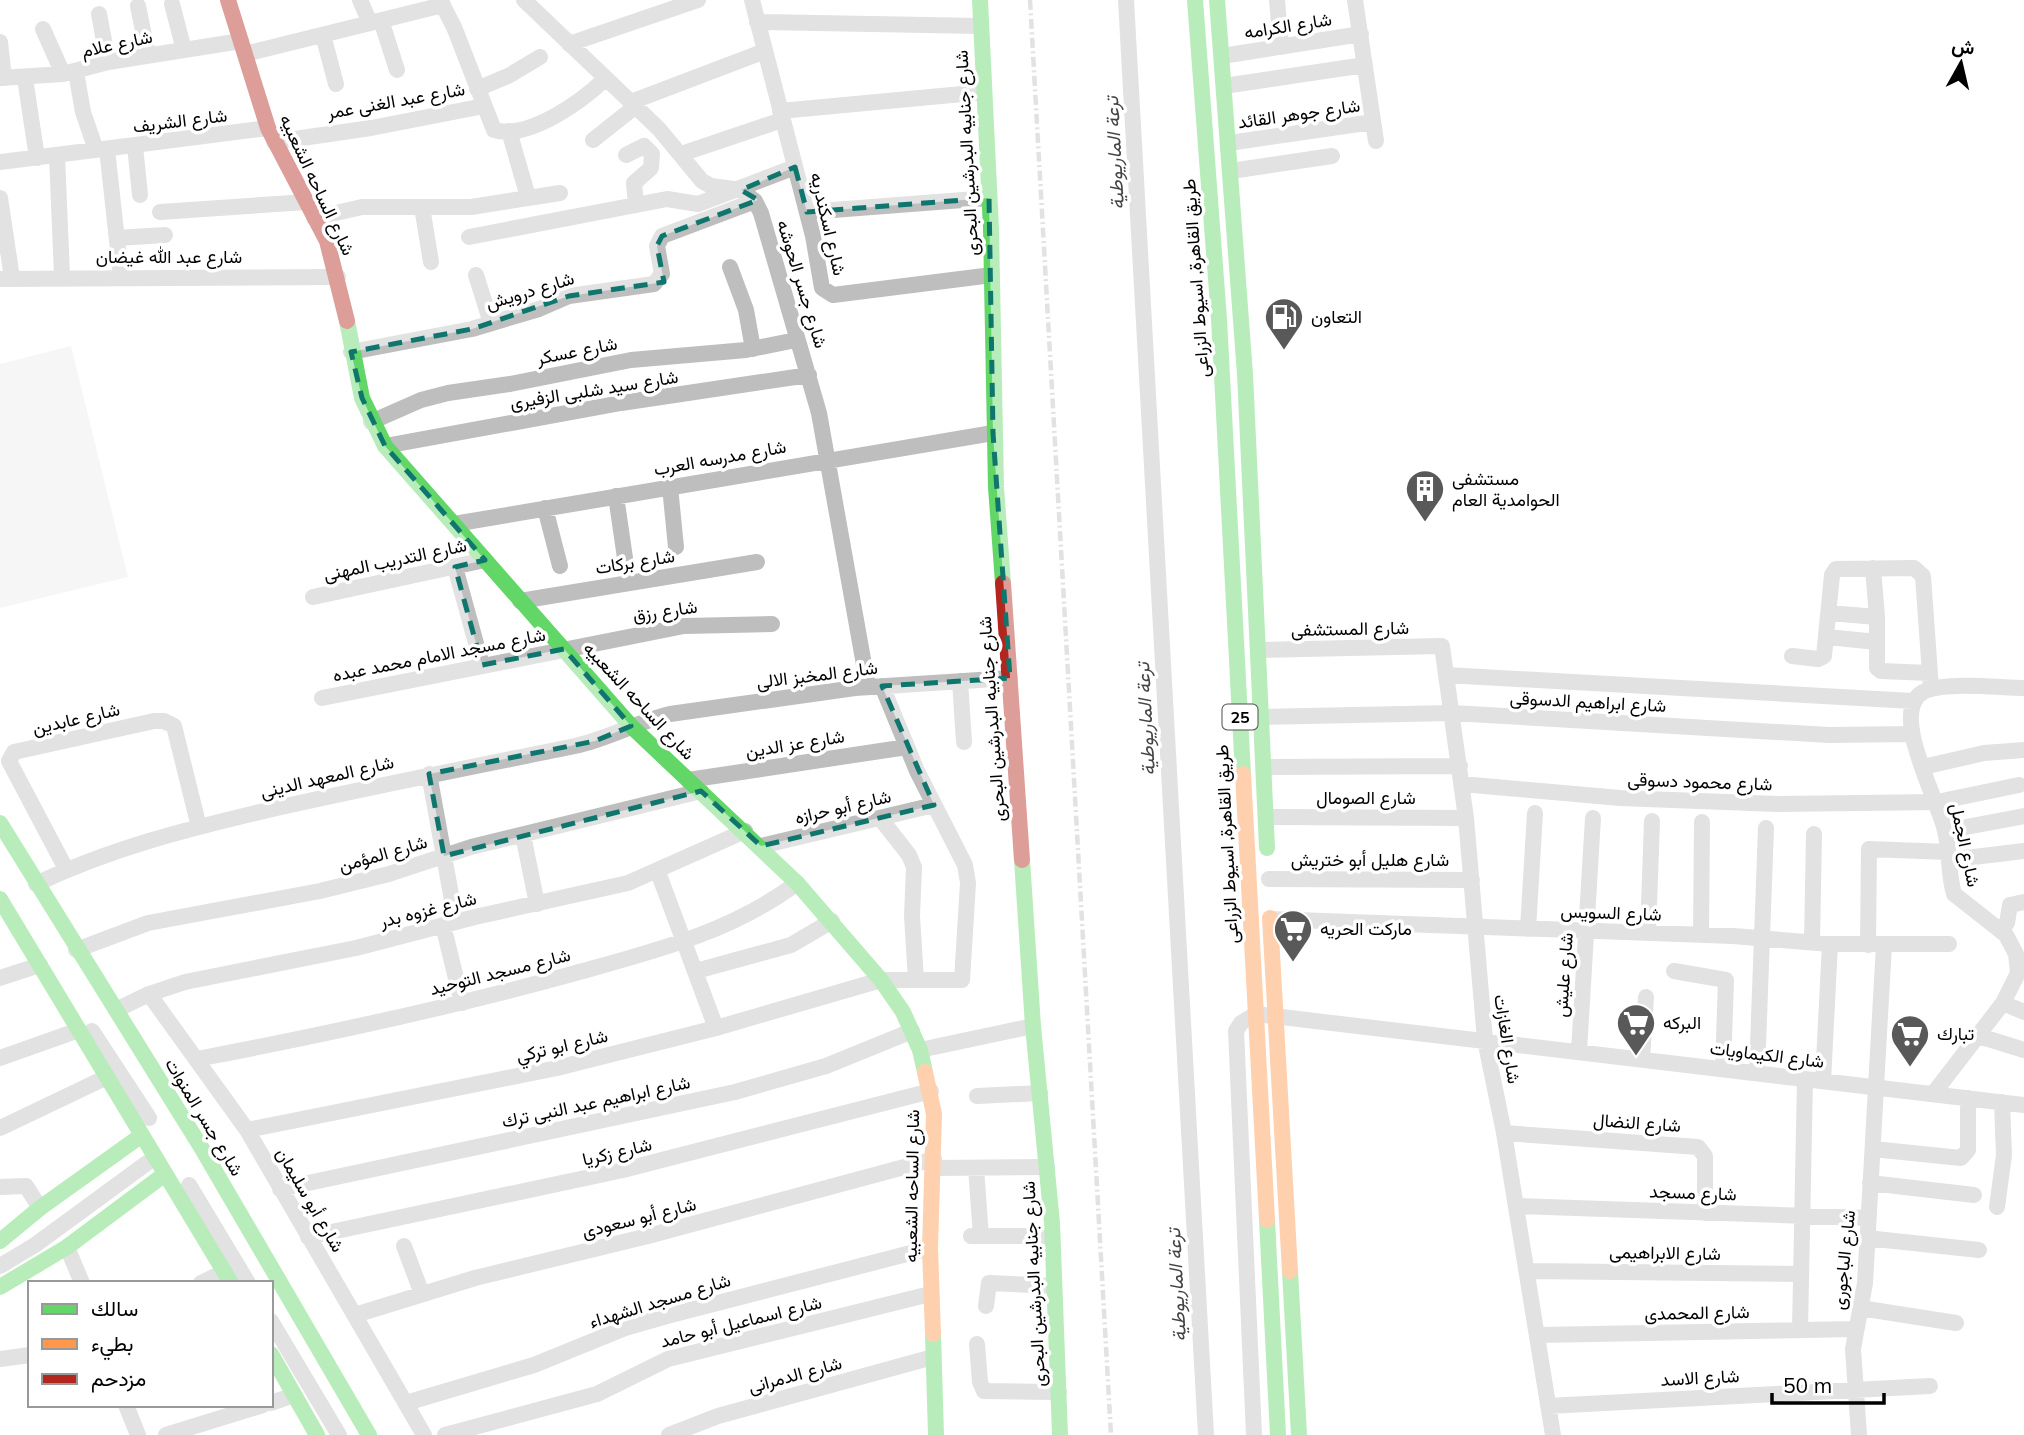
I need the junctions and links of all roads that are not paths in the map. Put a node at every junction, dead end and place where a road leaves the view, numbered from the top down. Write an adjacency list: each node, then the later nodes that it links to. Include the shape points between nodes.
1 (228, 0): 24 (main road, شارع الساحه الشعبيه)
2 (360, 0): 15 (street)
3 (524, 0): 22 (street)
4 (698, 0): 22 (street)
5 (752, 0): 16 (street, شارع اسكندريه)
6 (980, 0): 17 (main road, شارع جنابيه البدرشين البحرى)
7 (1195, 0): 197 (main road, طريق القاهرة, اسيوط الزراعى / 25, via 1219,319)
8 (1217, 0): 28 (main road, 25)
9 (1277, 0): 23 (street)
10 (1355, 0): 19 (street)
11 (441, 2): 15 (street, شارع علام); 39 (street)
12 (172, 4): 25 (street)
13 (138, 6): 27 (street)
14 (99, 14): 30 (street)
15 (376, 22): 20 (street, شارع علام); 32 (street)
16 (757, 22): 17 (street); 26 (street, شارع اسكندريه)
17 (981, 26): 40 (main road, شارع جنابيه البدرشين البحرى)
18 (43, 29): 33 (street)
19 (1361, 34): 23 (street, شارع الكرامه); 31 (street)
20 (323, 35): 24 (street, شارع علام); 37 (street)
21 (0, 42): 34 (street)
22 (569, 44): 36 (street)
23 (1281, 47): 28 (street, شارع الكرامه)
24 (243, 48): 25 (street, شارع علام); 46 (main road, شارع الساحه الشعبيه)
25 (184, 50): 27 (street, شارع علام)
26 (765, 51): 41 (street); 43 (street, شارع اسكندريه)
27 (148, 55): 30 (street, شارع علام)
28 (1222, 55): 38 (main road, 25)
29 (540, 57): 39 (street)
30 (108, 62): 33 (street, شارع علام)
31 (1365, 65): 38 (street); 44 (street)
32 (397, 70)
33 (70, 73): 35 (street, شارع علام); 51 (street)
34 (2, 78): 35 (street, شارع علام)
35 (25, 78): 56 (street)
36 (605, 79): 41 (street); 45 (street, via 562,112)
37 (336, 84)
38 (1224, 86): 49 (main road, 25)
39 (477, 89): 42 (street)
40 (984, 92): 43 (street); 65 (main road, شارع جنابيه البدرشين البحرى)
41 (633, 104): 47 (street); 52 (street)
42 (484, 106): 45 (street, via 494,130); 46 (street, شارع عبد الغنى عمر, via 371,128)
43 (781, 115): 52 (street); 58 (street, شارع اسكندريه)
44 (1373, 122): 48 (street); 49 (street, شارع جوهر القائد)
45 (509, 131): 63 (street)
46 (271, 135): 50 (street, شارع الشريف); 67 (main road, شارع الساحه الشعبيه)
47 (593, 140)
48 (1376, 141)
49 (1229, 143): 59 (main road, 25)
50 (135, 146): 51 (street, شارع الشريف); 62 (street)
51 (101, 150): 53 (street, شارع الشريف); 75 (street)
52 (681, 154): 60 (street, via 706,184)
53 (57, 155): 56 (street, شارع الشريف); 80 (street)
54 (626, 155): 68 (street, via 644,146 652,154 650,168 634,183)
55 (1332, 156): 59 (street)
56 (37, 158): 57 (street, شارع الشريف)
57 (0, 162)
58 (795, 167): 60 (street); 71 (street, شارع اسكندريه)
59 (1231, 171): 113 (main road, 25)
60 (741, 190): 66 (street); 68 (street, via 694,205 672,199)
61 (560, 193): 63 (street)
62 (140, 195)
63 (528, 197): 69 (street, via 471,207)
64 (0, 198): 83 (street)
65 (989, 198): 71 (street); 79 (main road, شارع جنابيه البدرشين البحرى)
66 (755, 201): 84 (street, شارع درويش, via 662,236 657,246 662,274 654,284 569,296); 85 (street, شارع جسر الحوشه, via 786,292)
67 (306, 202): 70 (street); 72 (main road, شارع الساحه الشعبيه)
68 (636, 205): 74 (street)
69 (422, 207): 72 (street, via 362,207); 76 (street)
70 (160, 212)
71 (807, 212): 79 (street, شارع اسكندريه, via 821,285 829,294)
72 (314, 218): 82 (main road, شارع الساحه الشعبيه)
73 (165, 235): 75 (street)
74 (469, 237)
75 (117, 239): 81 (street)
76 (431, 262)
77 (730, 267): 86 (street, via 746,310)
78 (476, 275): 84 (street)
79 (992, 275): 90 (main road, شارع جنابيه البدرشين البحرى)
80 (62, 276): 81 (street, شارع عبد الله غيضان); 83 (street, شارع عبد الله غيضان)
81 (121, 277): 82 (street, شارع عبد الله غيضان)
82 (338, 277): 87 (main road, شارع الساحه الشعبيه)
83 (6, 278)
84 (491, 323): 87 (street, شارع درويش)
85 (796, 340): 86 (street, شارع عسكر); 88 (street, شارع جسر الحوشه)
86 (753, 349): 89 (street, شارع عسكر, via 631,360 448,393)
87 (351, 352): 89 (main road, شارع الساحه الشعبيه)
88 (809, 374): 91 (street, شارع سيد شلبى الزفيرى); 92 (street, شارع جسر الحوشه)
89 (371, 422): 91 (main road, شارع الساحه الشعبيه)
90 (993, 433): 92 (street, شارع مدرسه العرب); 117 (main road, شارع جنابيه البدرشين البحرى)
91 (385, 446): 96 (main road, شارع الساحه الشعبيه)
92 (829, 459): 93 (street, شارع مدرسه العرب); 120 (street, شارع جسر الحوشه)
93 (670, 486): 94 (street, شارع مدرسه العرب); 97 (street)
94 (616, 496): 95 (street, شارع مدرسه العرب); 98 (street)
95 (545, 508): 96 (street, شارع مدرسه العرب); 101 (street)
96 (454, 524): 99 (main road, شارع الساحه الشعبيه)
97 (676, 547)
98 (625, 558)
99 (485, 560): 102 (street, شارع التدريب المهنى); 105 (main road, شارع الساحه الشعبيه)
100 (757, 562): 105 (street, شارع بركات)
101 (560, 566)
102 (455, 567): 104 (street, شارع التدريب المهنى); 115 (street)
103 (1873, 568): 106 (street, via 1836,569); 107 (street); 119 (street, via 1920,571 1923,576)
104 (313, 597)
105 (520, 601): 112 (main road, شارع الساحه الشعبيه)
106 (1829, 613): 107 (street); 109 (street)
107 (1877, 617): 110 (street)
108 (772, 624): 112 (street, شارع رزق, via 684,626)
109 (1827, 637): 110 (street); 114 (street, via 1826,653 1820,659)
110 (1877, 642): 119 (street, via 1879,671)
111 (1442, 646): 113 (street, شارع المستشفى); 116 (street, شارع الغازات)
112 (564, 649): 115 (street, شارع مسجد الامام محمد عبده); 126 (main road, شارع الساحه الشعبيه)
113 (1258, 650): 125 (main road, 25)
114 (1792, 656)
115 (482, 665): 122 (street, شارع مسجد الامام محمد عبده)
116 (1446, 675): 123 (street); 124 (street, شارع الغازات)
117 (1010, 678): 118 (street, شارع المخبز الالى); 199 (main road, شارع جنابيه البدرشين البحرى)
118 (960, 681): 120 (street, شارع المخبز الالى); 128 (street)
119 (1930, 681): 121 (street); 123 (street)
120 (875, 686): 126 (street, شارع المخبز الالى, via 680,712); 129 (street, شارع جسر الحوشه)
121 (2024, 688)
122 (322, 698)
123 (1913, 701): 127 (street, شارع الجمل)
124 (1452, 713): 125 (street, شارع ابراهيم الدسوقى); 127 (street, شارع ابراهيم الدسوقى, via 1829,735); 131 (street, شارع الغازات)
125 (1261, 717): 132 (main road, 25)
126 (631, 726): 134 (street, شارع المعهد الدينى, via 595,741); 135 (main road, شارع الساحه الشعبيه)
127 (1911, 734): 133 (street, شارع الجمل)
128 (964, 742)
129 (907, 747): 135 (street, شارع عز الدين); 140 (street, شارع جسر الحوشه)
130 (2024, 750): 133 (street, via 1984,753)
131 (1460, 766): 132 (street); 136 (street, شارع الغازات)
132 (1264, 767): 143 (main road, 25)
133 (1923, 767): 139 (street, شارع الجمل)
134 (429, 774): 150 (street, شارع المعهد الدينى); 158 (street)
135 (688, 780): 138 (main road, شارع الساحه الشعبيه)
136 (1462, 784): 139 (street, شارع محمود دسوقى, via 1699,802); 145 (street, شارع الغازات)
137 (2019, 785): 139 (street, شارع محمود دسوقى)
138 (701, 791): 152 (main road, شارع الساحه الشعبيه); 155 (street, شارع المؤمن)
139 (1937, 802): 153 (street, شارع الجمل)
140 (934, 805): 144 (street, شارع أبو حرازه); 190 (street, شارع جسر الحوشه, via 967,874 963,977)
141 (1535, 813): 172 (street)
142 (2024, 816): 153 (street)
143 (1266, 817): 145 (street, شارع الصومال); 166 (main road, 25)
144 (880, 818): 156 (street, شارع أبو حرازه); 190 (street, via 914,867)
145 (1466, 818): 162 (street, شارع الغازات)
146 (1593, 818): 174 (street, شارع عليش)
147 (1652, 821): 175 (street)
148 (1702, 822): 176 (street)
149 (0, 823): 164 (main road, شارع جسر المنوات)
150 (199, 827): 160 (street, شارع المعهد الدينى, via 117,849); 160 (street, شارع عابدين, via 174,726 168,723 154,721 13,752 9,761)
151 (1766, 828): 177 (street)
152 (745, 831): 156 (main road, شارع الساحه الشعبيه); 161 (street, شارع غزوه بدر)
153 (1945, 831): 159 (street, شارع الجمل)
154 (1814, 834): 179 (street)
155 (523, 835): 158 (street, شارع المؤمن); 168 (street)
156 (761, 846): 163 (main road, شارع الساحه الشعبيه)
157 (2024, 851): 159 (street)
158 (444, 856): 170 (street); 183 (street, شارع المؤمن, via 320,891 149,923)
159 (1949, 856): 173 (street, شارع الجمل, via 1954,894); 182 (street, شارع الباجورى, via 1869,849)
160 (66, 869): 164 (street, شارع المعهد الدينى)
161 (658, 872): 168 (street, شارع غزوه بدر); 178 (street)
162 (1472, 880): 166 (street, شارع هليل أبو ختريش); 171 (street, شارع الغازات)
163 (797, 883): 169 (main road, شارع الساحه الشعبيه); 178 (street, شارع مسجد التوحيد, via 744,918)
164 (36, 884): 183 (main road, شارع جسر المنوات)
165 (0, 899): 185 (main road)
166 (1269, 899): 171 (street, شارع السويس); 198 (main road, 25)
167 (2024, 902): 173 (street, via 2010,905 2007,923)
168 (537, 904): 170 (street, شارع غزوه بدر)
169 (832, 921): 186 (street, via 791,945); 189 (main road, شارع الساحه الشعبيه)
170 (449, 923): 191 (street, شارع غزوه بدر); 193 (street)
171 (1475, 927): 172 (street, شارع السويس); 204 (street, شارع الغازات)
172 (1528, 929): 174 (street, شارع السويس)
173 (2000, 929): 184 (street, شارع الجمل)
174 (1587, 931): 175 (street, شارع السويس); 207 (street, شارع عليش)
175 (1648, 933): 176 (street, شارع السويس)
176 (1700, 935): 177 (street, شارع السويس)
177 (1760, 937): 179 (street, شارع السويس); 212 (street)
178 (684, 941): 186 (street); 193 (street, شارع مسجد التوحيد)
179 (1812, 942): 180 (street, شارع السويس)
180 (1830, 943): 182 (street, شارع السويس); 215 (street)
181 (1949, 944): 182 (street, شارع السويس)
182 (1876, 945): 216 (street, شارع الباجورى)
183 (76, 950): 195 (main road, شارع جسر المنوات)
184 (2021, 964): 194 (street, شارع الجمل)
185 (40, 965): 188 (street); 201 (main road)
186 (696, 971): 200 (street)
187 (1674, 971): 211 (street, via 1726,980)
188 (0, 978)
189 (881, 980): 190 (street, شارع جسر الحوشه); 200 (street, شارع ابو تركي); 202 (main road, شارع الساحه الشعبيه)
190 (916, 980)
191 (149, 994): 195 (street, شارع غزوه بدر); 209 (street, شارع أبو سليمان)
192 (1646, 997): 210 (street)
193 (462, 1003): 209 (street, شارع مسجد التوحيد)
194 (2003, 1003): 196 (street); 203 (street, شارع الجمل)
195 (116, 1010): 283 (main road, شارع جسر المنوات)
196 (2024, 1012)
197 (1256, 1014): 198 (street, شارع الكيماويات); 289 (street, via 1236,1031); 290 (main road, طريق القاهرة, اسيوط الزراعى / 25)
198 (1278, 1016): 204 (street, شارع الكيماويات); 291 (main road, 25)
199 (1033, 1026): 205 (street); 218 (main road, شارع جنابيه البدرشين البحرى)
200 (716, 1028): 225 (street, شارع ابو تركي, via 556,1068)
201 (79, 1030): 208 (street); 213 (main road)
202 (912, 1031): 205 (main road, شارع الساحه الشعبيه); 235 (street, شارع ابراهيم عبد النبى ترك, via 826,1066 734,1092)
203 (1979, 1036): 206 (street); 219 (street, شارع الجمل)
204 (1485, 1040): 207 (street, شارع الكيماويات); 226 (street, شارع الغازات)
205 (920, 1050): 217 (main road, شارع الساحه الشعبيه)
206 (2024, 1050)
207 (1578, 1051): 210 (street, شارع الكيماويات)
208 (0, 1058)
209 (197, 1059): 225 (street, شارع أبو سليمان)
210 (1642, 1059): 211 (street, شارع الكيماويات)
211 (1723, 1069): 212 (street, شارع الكيماويات)
212 (1757, 1073): 214 (street, شارع الكيماويات)
213 (107, 1077): 224 (street); 227 (main road)
214 (1805, 1079): 215 (street, شارع الكيماويات); 241 (street)
215 (1823, 1081): 216 (street, شارع الكيماويات)
216 (1878, 1088): 219 (street, شارع الكيماويات); 228 (street, شارع الباجورى)
217 (931, 1091): 229 (main road, شارع الساحه الشعبيه); 244 (street, شارع زكريا, via 623,1170)
218 (1040, 1093): 220 (street); 230 (main road, شارع جنابيه البدرشين البحرى)
219 (1933, 1094): 221 (street, شارع الكيماويات)
220 (977, 1096)
221 (1968, 1098): 222 (street, شارع الكيماويات); 228 (street, via 1968,1150 1961,1158)
222 (2002, 1102): 223 (street, شارع الكيماويات); 239 (street, via 2004,1155)
223 (2024, 1105)
224 (0, 1128)
225 (247, 1130): 235 (street, شارع أبو سليمان)
226 (1504, 1133): 237 (street, شارع الغازات); 240 (street, شارع النضال, via 1698,1147 1704,1156)
227 (142, 1135): 232 (main road); 238 (main road)
228 (1873, 1149): 233 (street, شارع الباجورى)
229 (933, 1164): 231 (street, شارع أبو سعودى); 249 (main road, شارع الساحه الشعبيه); 257 (street, شارع أبو سعودى)
230 (1047, 1167): 231 (street, شارع أبو سعودى); 243 (main road, شارع جنابيه البدرشين البحرى)
231 (976, 1168): 243 (street, via 976,1236)
232 (165, 1174): 248 (main road); 253 (main road)
233 (1870, 1183): 236 (street); 242 (street, شارع الباجورى)
234 (0, 1187): 238 (street, via 26,1186)
235 (280, 1189): 244 (street, شارع أبو سليمان)
236 (1974, 1195)
237 (1517, 1206): 240 (street, شارع مسجد); 251 (street, شارع الغازات)
238 (40, 1208): 246 (main road)
239 (1997, 1208)
240 (1705, 1213): 241 (street, شارع مسجد)
241 (1802, 1216): 242 (street, شارع مسجد); 252 (street)
242 (1867, 1218): 245 (street, شارع الباجورى)
243 (1052, 1236): 255 (main road, شارع جنابيه البدرشين البحرى)
244 (308, 1237): 261 (street, شارع أبو سليمان)
245 (1866, 1238): 250 (street); 260 (street, شارع الباجورى)
246 (0, 1241)
247 (404, 1246): 257 (street)
248 (68, 1247): 254 (street); 256 (main road)
249 (930, 1248): 258 (main road, شارع الساحه الشعبيه); 276 (street, شارع مسجد الشهداء, via 625,1328 534,1365)
250 (1979, 1250)
251 (1528, 1271): 252 (street, شارع الابراهيمى); 265 (street, شارع الغازات)
252 (1801, 1274): 264 (street)
253 (228, 1278)
254 (81, 1281)
255 (1054, 1286): 259 (street, via 989,1283); 273 (main road, شارع جنابيه البدرشين البحرى)
256 (0, 1287)
257 (422, 1294): 261 (street, شارع أبو سعودى)
258 (930, 1294): 268 (main road, شارع الساحه الشعبيه); 285 (street, شارع اسماعيل أبو حامد, via 668,1359 597,1394)
259 (986, 1306)
260 (1860, 1308): 262 (street); 263 (street, شارع الباجورى)
261 (355, 1315): 276 (street, شارع أبو سليمان)
262 (1956, 1323)
263 (1855, 1329): 264 (street, شارع المحمدى); 272 (street, شارع الباجورى)
264 (1800, 1330): 265 (street, شارع المحمدى)
265 (1539, 1335): 277 (street, شارع الغازات)
266 (977, 1344): 273 (street, via 984,1391)
267 (28, 1355): 270 (street)
268 (933, 1357): 286 (street, شارع الدمرانى, via 718,1416); 287 (main road, شارع الساحه الشعبيه)
269 (273, 1358): 274 (main road)
270 (0, 1359)
271 (1930, 1386): 272 (street, شارع الاسد)
272 (1854, 1390): 277 (street, شارع الاسد); 293 (street, شارع الباجورى)
273 (1059, 1392): 288 (main road, شارع جنابيه البدرشين البحرى)
274 (294, 1395): 275 (street); 282 (main road)
275 (273, 1402)
276 (406, 1404): 284 (street, شارع أبو سليمان)
277 (1548, 1406): 292 (street, شارع الغازات)
278 (127, 1407): 280 (street)
279 (257, 1407): 281 (street)
280 (138, 1435)
281 (166, 1435)
282 (317, 1435)
283 (369, 1435)
284 (424, 1435)
285 (444, 1435)
286 (669, 1435)
287 (935, 1435)
288 (1060, 1435)
289 (1254, 1435)
290 (1278, 1435)
291 (1299, 1435)
292 (1553, 1435)
293 (1859, 1435)

